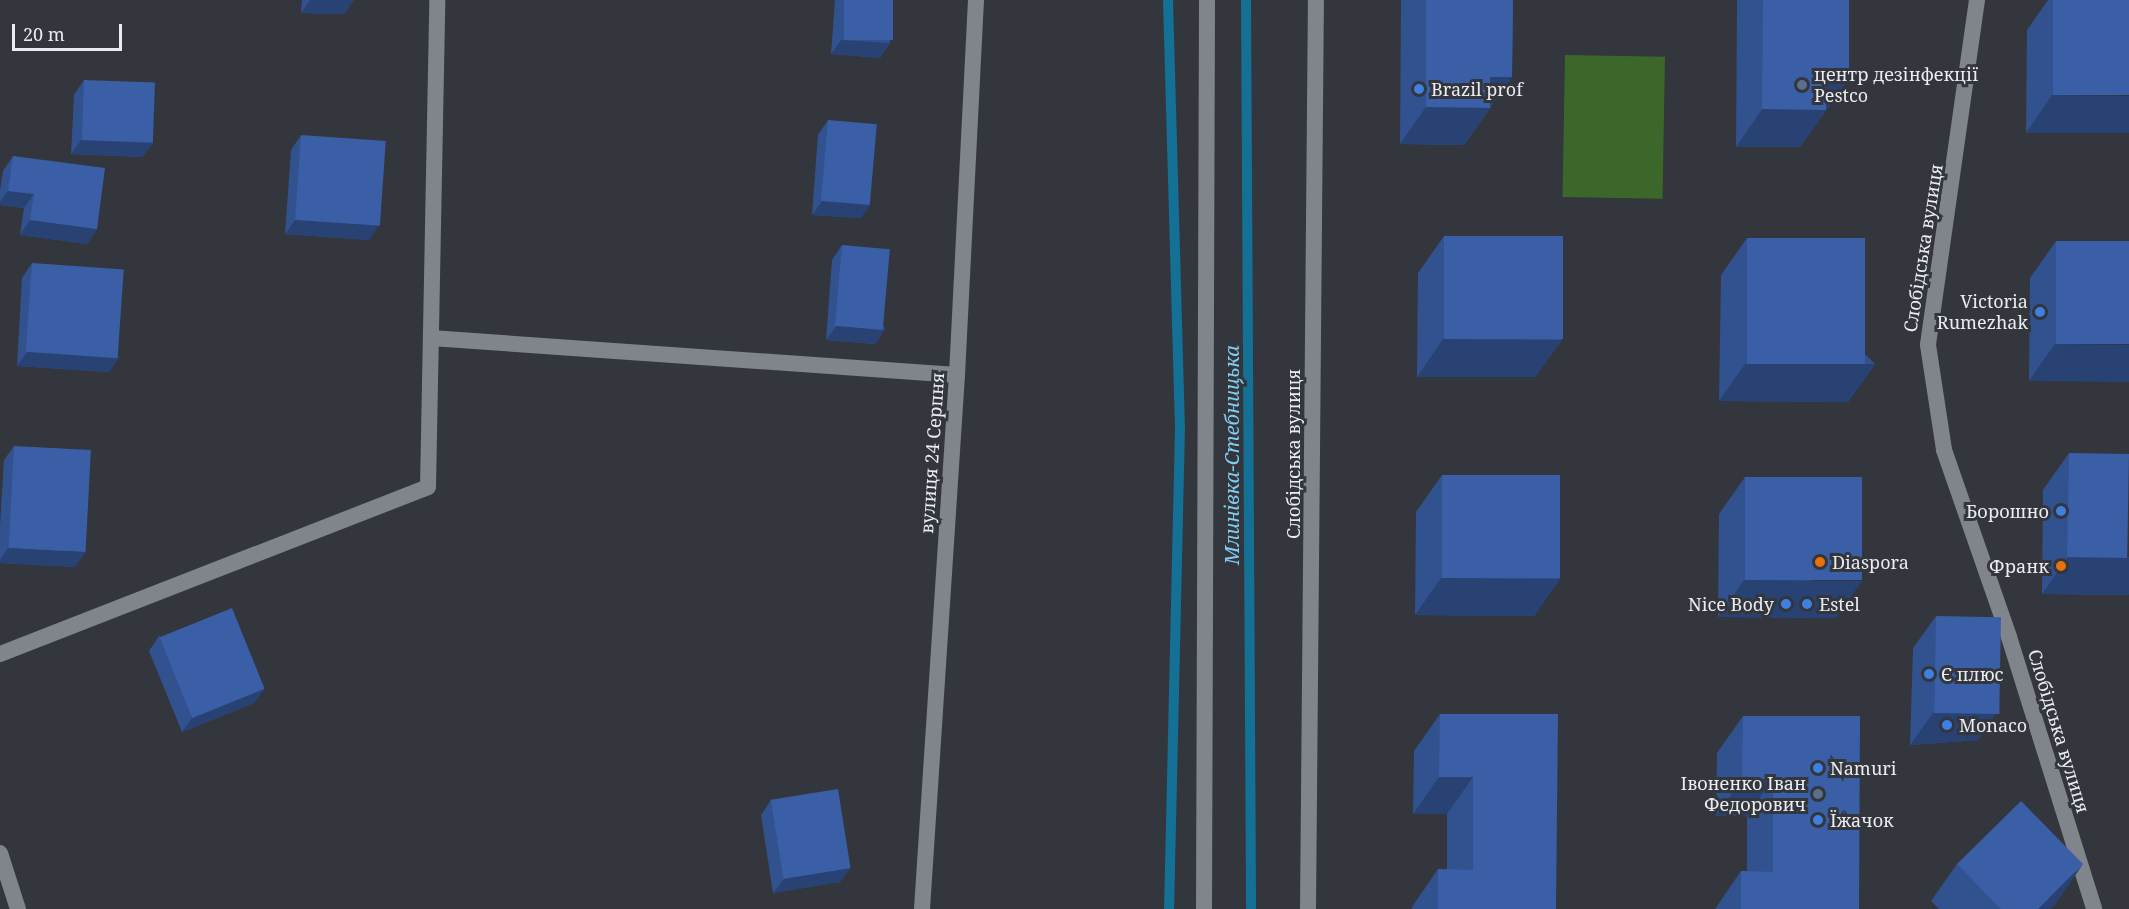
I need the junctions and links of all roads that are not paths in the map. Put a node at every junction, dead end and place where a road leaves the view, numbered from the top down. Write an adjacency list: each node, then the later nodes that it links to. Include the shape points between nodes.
1 (437, 0): 6 (street)
2 (976, 0): 7 (street, вулиця 24 Серпня)
3 (1207, 0): 12 (street)
4 (1316, 0): 13 (street, Слобідська вулиця)
5 (1977, 0): 14 (street, Слобідська вулиця, via 1928,345 1944,450 2009,637)
6 (431, 338): 7 (street); 8 (street, via 428,487)
7 (957, 375): 11 (street, вулиця 24 Серпня)
8 (0, 654)
9 (0, 853): 10 (street)
10 (18, 909)
11 (922, 909)
12 (1204, 909)
13 (1308, 909)
14 (2094, 909)

